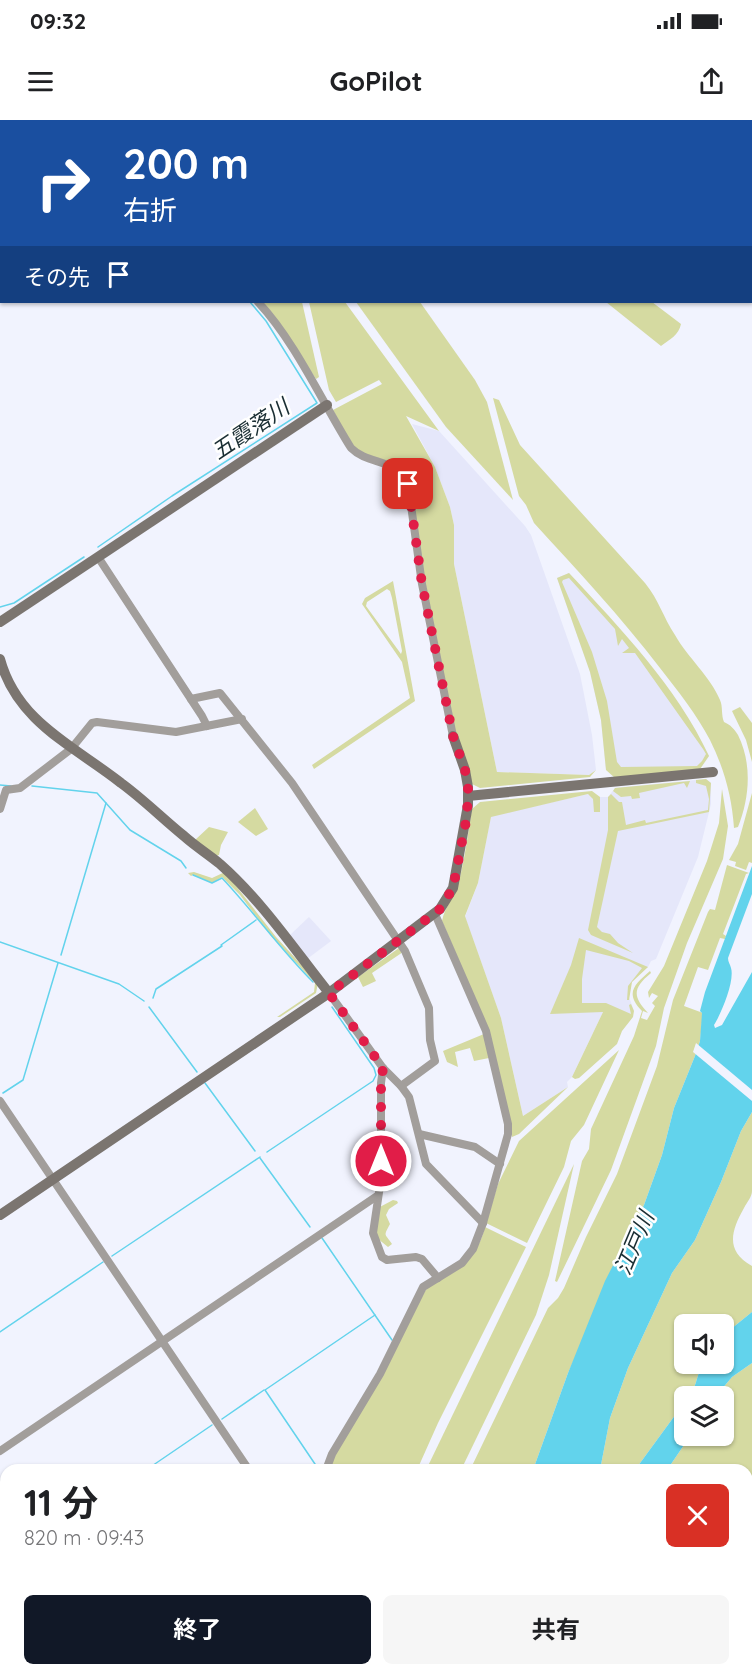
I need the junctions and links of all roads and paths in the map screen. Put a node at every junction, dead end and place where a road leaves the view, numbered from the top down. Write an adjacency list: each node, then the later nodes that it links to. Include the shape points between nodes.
1 (259, 303): 2 (street)
2 (327, 405): 3 (street); 9 (street, via 353,451 394,467 408,484 422,584)
3 (98, 557): 4 (street); 6 (street)
4 (0, 622)
5 (0, 659): 10 (street, via 4,674 25,708)
6 (191, 699): 7 (street, via 220,693); 8 (street)
7 (242, 719): 8 (street); 15 (street, via 292,783)
8 (207, 726): 10 (street, via 176,732 98,722 88,726)
9 (453, 736): 12 (street, via 465,770)
10 (71, 749): 13 (street, via 20,788 6,790); 16 (street, via 121,782 225,869 261,906)
11 (713, 772): 12 (street)
12 (468, 796): 14 (street, via 453,888)
13 (0, 809)
14 (435, 914): 15 (street); 21 (street, via 486,1031 508,1124)
15 (399, 941): 16 (street); 18 (street, via 429,1008 435,1061)
16 (329, 993): 17 (street); 22 (street)
17 (383, 1068): 18 (street); 23 (street, via 381,1179)
18 (401, 1086): 20 (street, via 409,1097)
19 (0, 1101): 22 (street)
20 (419, 1134): 21 (street, via 475,1147); 25 (street, via 426,1164)
21 (500, 1164): 25 (street)
22 (53, 1179): 24 (street); 27 (street)
23 (377, 1196): 26 (street, via 372,1227 382,1257 422,1259); 27 (street)
24 (0, 1215)
25 (483, 1223): 26 (street, via 473,1250 462,1263)
26 (438, 1278): 30 (street, via 423,1287 380,1374)
27 (162, 1341): 28 (street); 29 (street)
28 (0, 1451)
29 (245, 1464)
30 (328, 1464)

